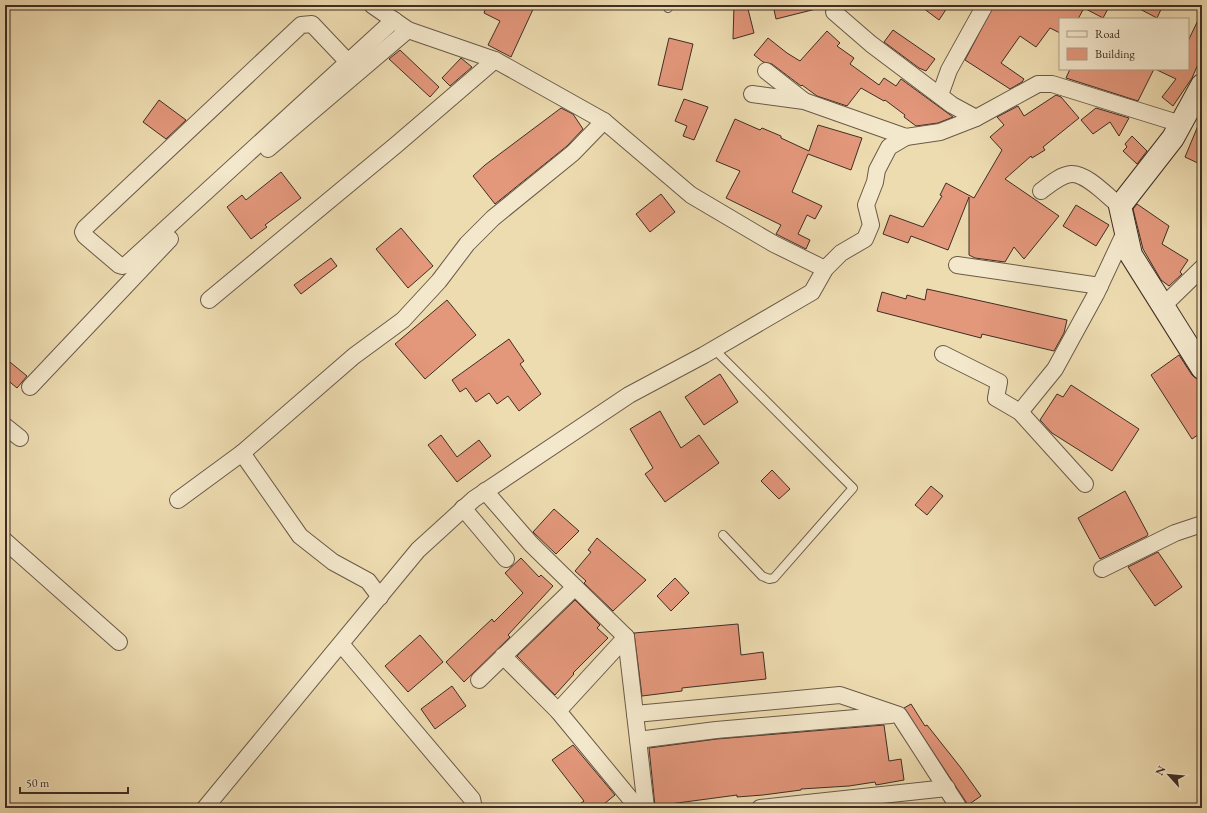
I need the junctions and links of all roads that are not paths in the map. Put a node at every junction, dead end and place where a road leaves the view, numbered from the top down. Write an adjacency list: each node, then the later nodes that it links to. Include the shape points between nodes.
1 (372, 5): 4 (street)
2 (985, 5): 11 (street, via 949,70)
3 (834, 12): 11 (street, via 871,44)
4 (394, 20): 5 (street); 7 (street)
5 (408, 30): 6 (street); 29 (street, via 233,179 172,237)
6 (494, 60): 14 (street); 24 (street)
7 (348, 62): 7 (street, via 126,265 119,265 85,236 85,228 301,25 312,24)
8 (766, 71): 12 (street)
9 (1202, 85): 15 (street)
10 (752, 94): 12 (street)
11 (940, 95): 13 (street)
12 (804, 101): 16 (street)
13 (976, 118): 15 (street, via 1038,84 1052,84); 16 (street, via 940,132)
14 (604, 121): 22 (street, via 691,195 774,244); 33 (street, via 573,153 493,218 466,244 438,281 403,320 354,356)
15 (1181, 124): 18 (street)
16 (906, 137): 22 (street, via 889,147 877,170 866,205 870,225 865,239 841,253)
17 (1041, 191): 18 (street, via 1056,180 1071,174 1085,177)
18 (1120, 206): 19 (street)
19 (1125, 232): 23 (street); 25 (street, via 1131,255)
20 (957, 265): 23 (street)
21 (1202, 268): 25 (street)
22 (826, 269): 26 (street, via 812,292)
23 (1100, 286): 30 (street, via 1055,369)
24 (209, 300)
25 (1163, 306): 28 (street)
26 (714, 349): 35 (street, via 629,395); 39 (lane, via 853,488 774,578 762,576)
27 (943, 354): 30 (street, via 999,382 996,398)
28 (1202, 368)
29 (30, 387)
30 (1020, 412): 34 (street)
31 (5, 426): 32 (street)
32 (20, 438)
33 (242, 454): 36 (street); 44 (street, via 300,536 333,562 368,581)
34 (1085, 484)
35 (485, 491): 37 (street); 43 (street, via 531,544)
36 (178, 500)
37 (463, 508): 41 (street); 44 (street, via 418,550)
38 (1202, 524): 42 (street, via 1175,533)
39 (723, 535)
40 (5, 541): 46 (street)
41 (506, 559)
42 (1102, 569)
43 (575, 587): 45 (street); 48 (street)
44 (380, 597): 47 (street)
45 (626, 637): 50 (street); 51 (street)
46 (119, 642)
47 (341, 644): 55 (street); 56 (street)
48 (503, 656): 49 (street); 50 (street)
49 (479, 680)
50 (558, 711): 57 (street)
51 (635, 714): 52 (street, via 840,694); 53 (street)
52 (899, 715): 53 (street, via 716,730); 54 (street)
53 (638, 740): 58 (street)
54 (947, 788): 59 (street); 60 (street)
55 (469, 805)
56 (205, 808)
57 (638, 808)
58 (646, 808)
59 (760, 808)
60 (959, 808)

